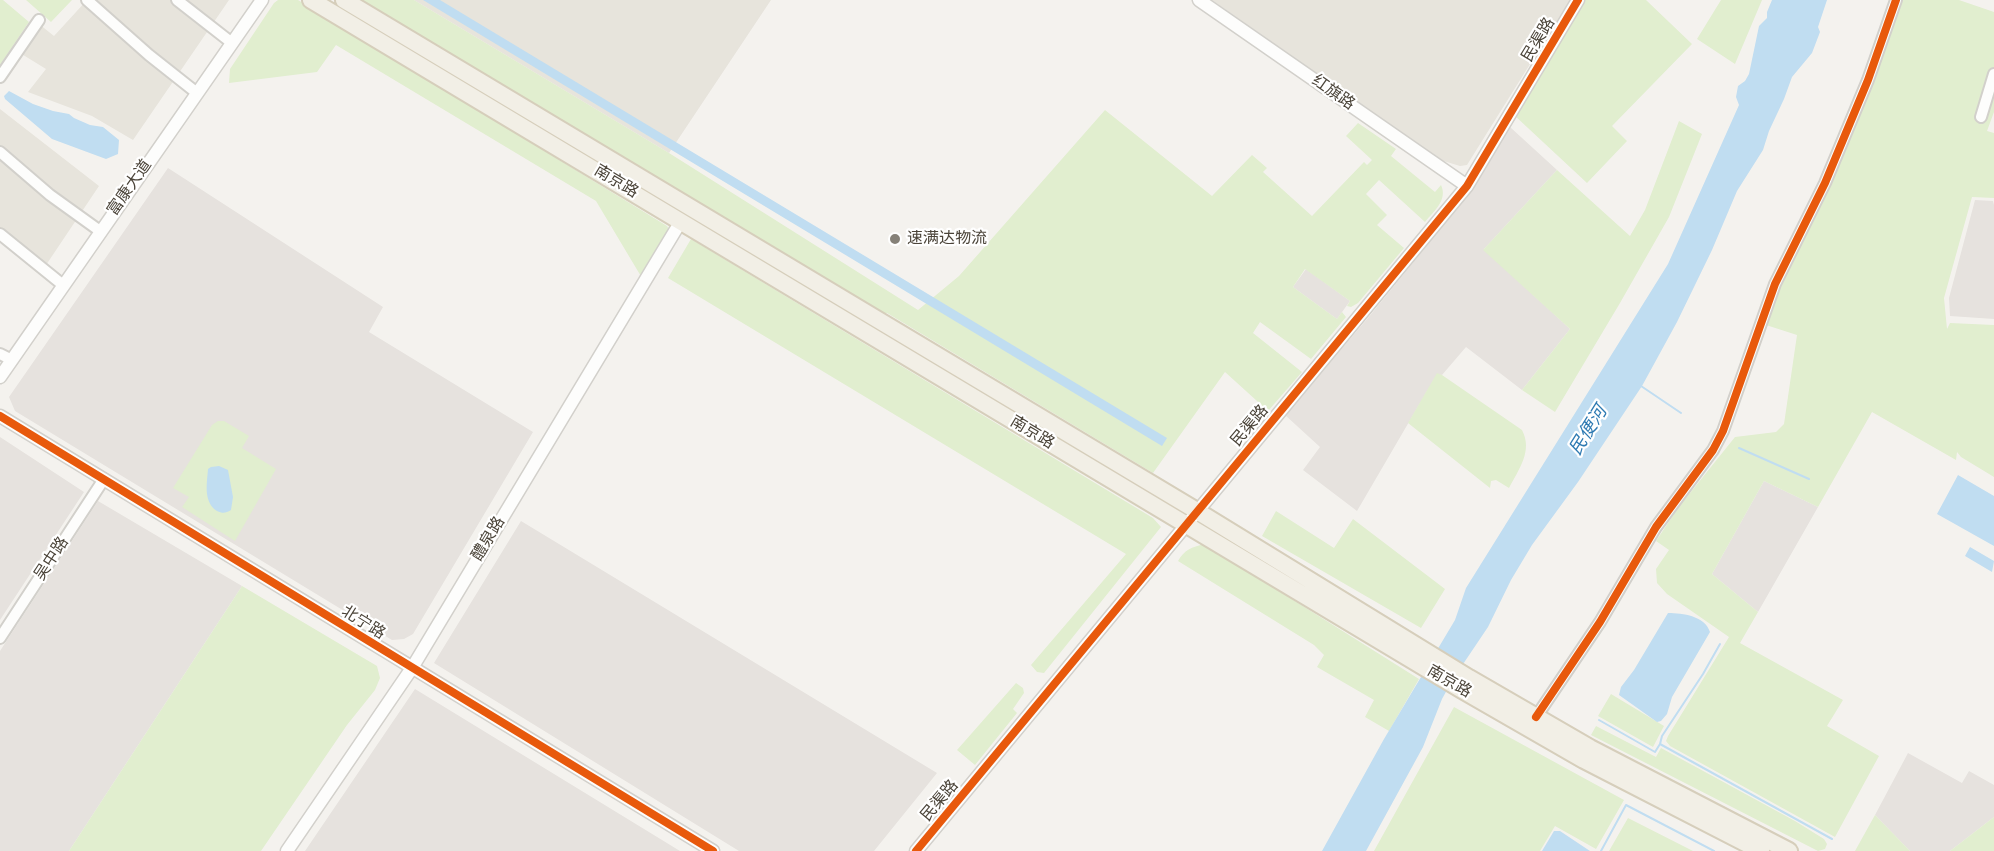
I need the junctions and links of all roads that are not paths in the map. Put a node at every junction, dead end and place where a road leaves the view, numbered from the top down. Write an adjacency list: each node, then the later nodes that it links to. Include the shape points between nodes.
1 (87, 0): 15 (street)
2 (177, 0): 12 (street)
3 (262, 0): 12 (street, 富康大道)
4 (311, 0): 19 (main road, 南京路)
5 (344, 0): 10 (main road, 南京路)
6 (350, 0): 10 (main road)
7 (1199, 0): 18 (street, 红旗路)
8 (1578, 0): 18 (street, 民渠路)
9 (1896, 0): 34 (street, via 1825,183 1775,284 1723,431 1656,527 1600,622)
10 (368, 14): 28 (main road, 南京路)
11 (39, 20): 14 (street)
12 (232, 43): 15 (street, 富康大道)
13 (1994, 74): 16 (street)
14 (0, 76)
15 (197, 93): 20 (street, 富康大道)
16 (1980, 117)
17 (0, 152): 20 (street)
18 (1467, 186): 28 (street, 民渠路)
19 (681, 221): 29 (main road, 南京路); 32 (street, 醴泉路)
20 (100, 231): 22 (street, 富康大道)
21 (0, 234): 22 (street)
22 (63, 285): 24 (street, 富康大道)
23 (0, 354): 24 (street)
24 (12, 360): 25 (street, 富康大道)
25 (0, 377)
26 (0, 416): 27 (street, 北宁路)
27 (104, 479): 30 (street, 吴中路); 32 (street, 北宁路)
28 (1197, 511): 29 (street, 民渠路); 31 (main road, 南京路)
29 (1186, 525): 31 (main road, 南京路); 37 (street, 民渠路)
30 (1, 635)
31 (1421, 658): 33 (main road, 南京路)
32 (412, 668): 35 (street, 醴泉路); 36 (street, 北宁路)
33 (1466, 684): 34 (main road, 南京路); 38 (main road, 南京路, via 1584,760)
34 (1536, 717): 39 (main road, 南京路)
35 (287, 851)
36 (713, 851)
37 (916, 851)
38 (1761, 851)
39 (1789, 851)

